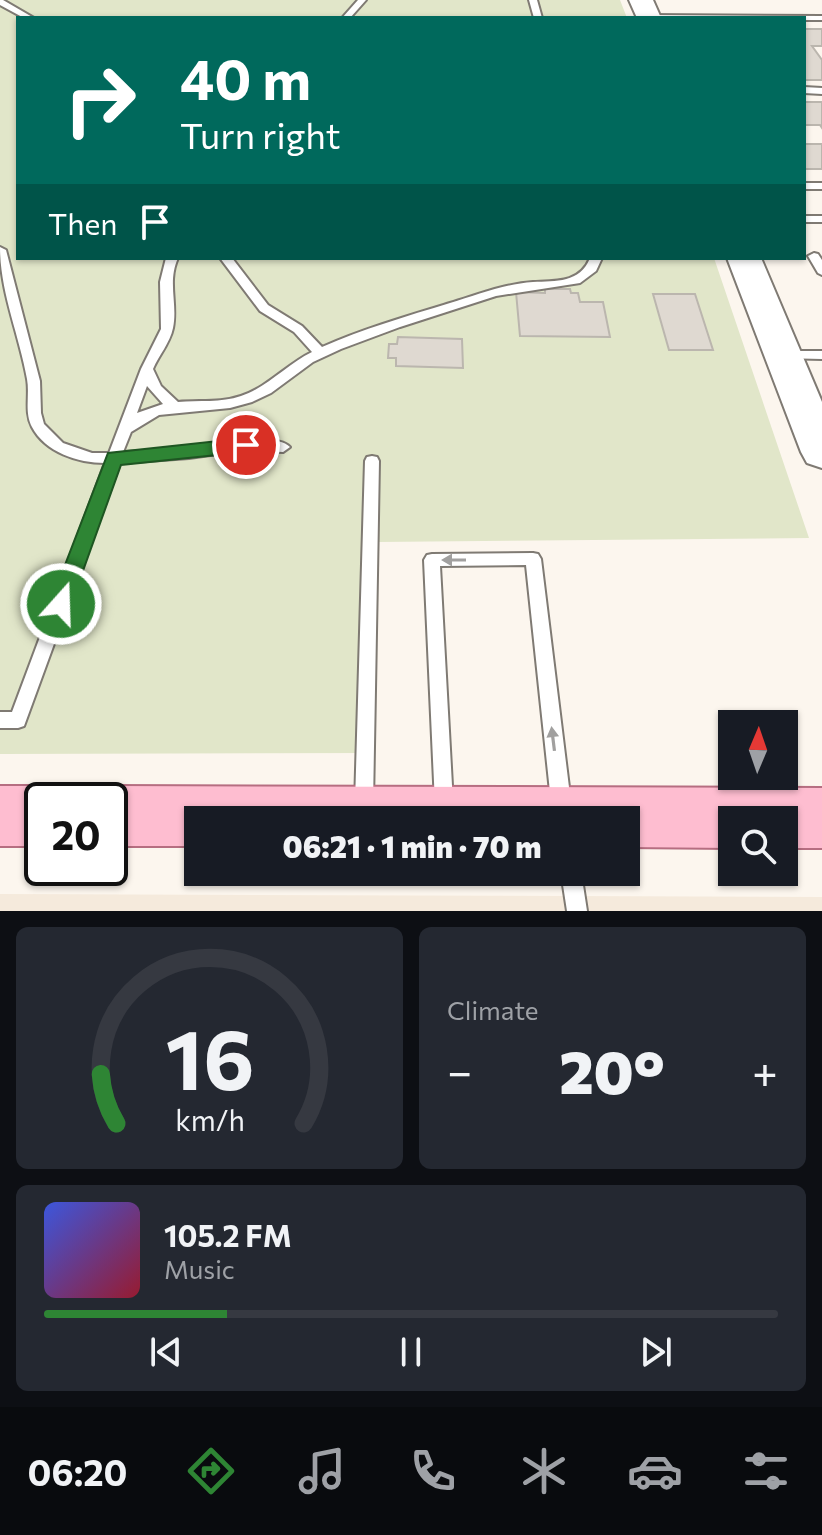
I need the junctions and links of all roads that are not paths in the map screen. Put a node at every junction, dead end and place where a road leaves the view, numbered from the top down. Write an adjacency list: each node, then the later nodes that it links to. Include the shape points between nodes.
1 (362, 0): 4 (lane)
2 (0, 2): 3 (lane)
3 (26, 16)
4 (348, 16)
5 (0, 250): 19 (lane, via 34,381 38,426 58,447 92,458)
6 (814, 256): 11 (lane)
7 (171, 260): 14 (lane, via 165,276 168,321)
8 (228, 260): 12 (lane, via 264,308 298,329)
9 (596, 260): 12 (lane, via 575,281 477,298)
10 (745, 260): 13 (main road)
11 (822, 271)
12 (320, 353): 15 (lane, via 293,367 273,387 244,400)
13 (803, 355): 18 (main road)
14 (147, 369): 15 (lane, via 156,390); 16 (lane)
15 (173, 405): 16 (lane, via 138,417)
16 (125, 429): 19 (lane)
17 (283, 447): 19 (lane, via 246,445)
18 (822, 452)
19 (114, 458): 21 (lane, via 18,720)
20 (372, 461): 22 (lane)
21 (0, 720)
22 (364, 806)
23 (443, 806): 24 (lane, one-way to 23, via 533,559 432,560)
24 (562, 806)
25 (0, 816): 26 (main road)
26 (24, 816)
27 (128, 816): 28 (main road)
28 (184, 816)
29 (822, 818): 30 (main road)
30 (640, 831)
31 (573, 886): 32 (lane)
32 (577, 911)

